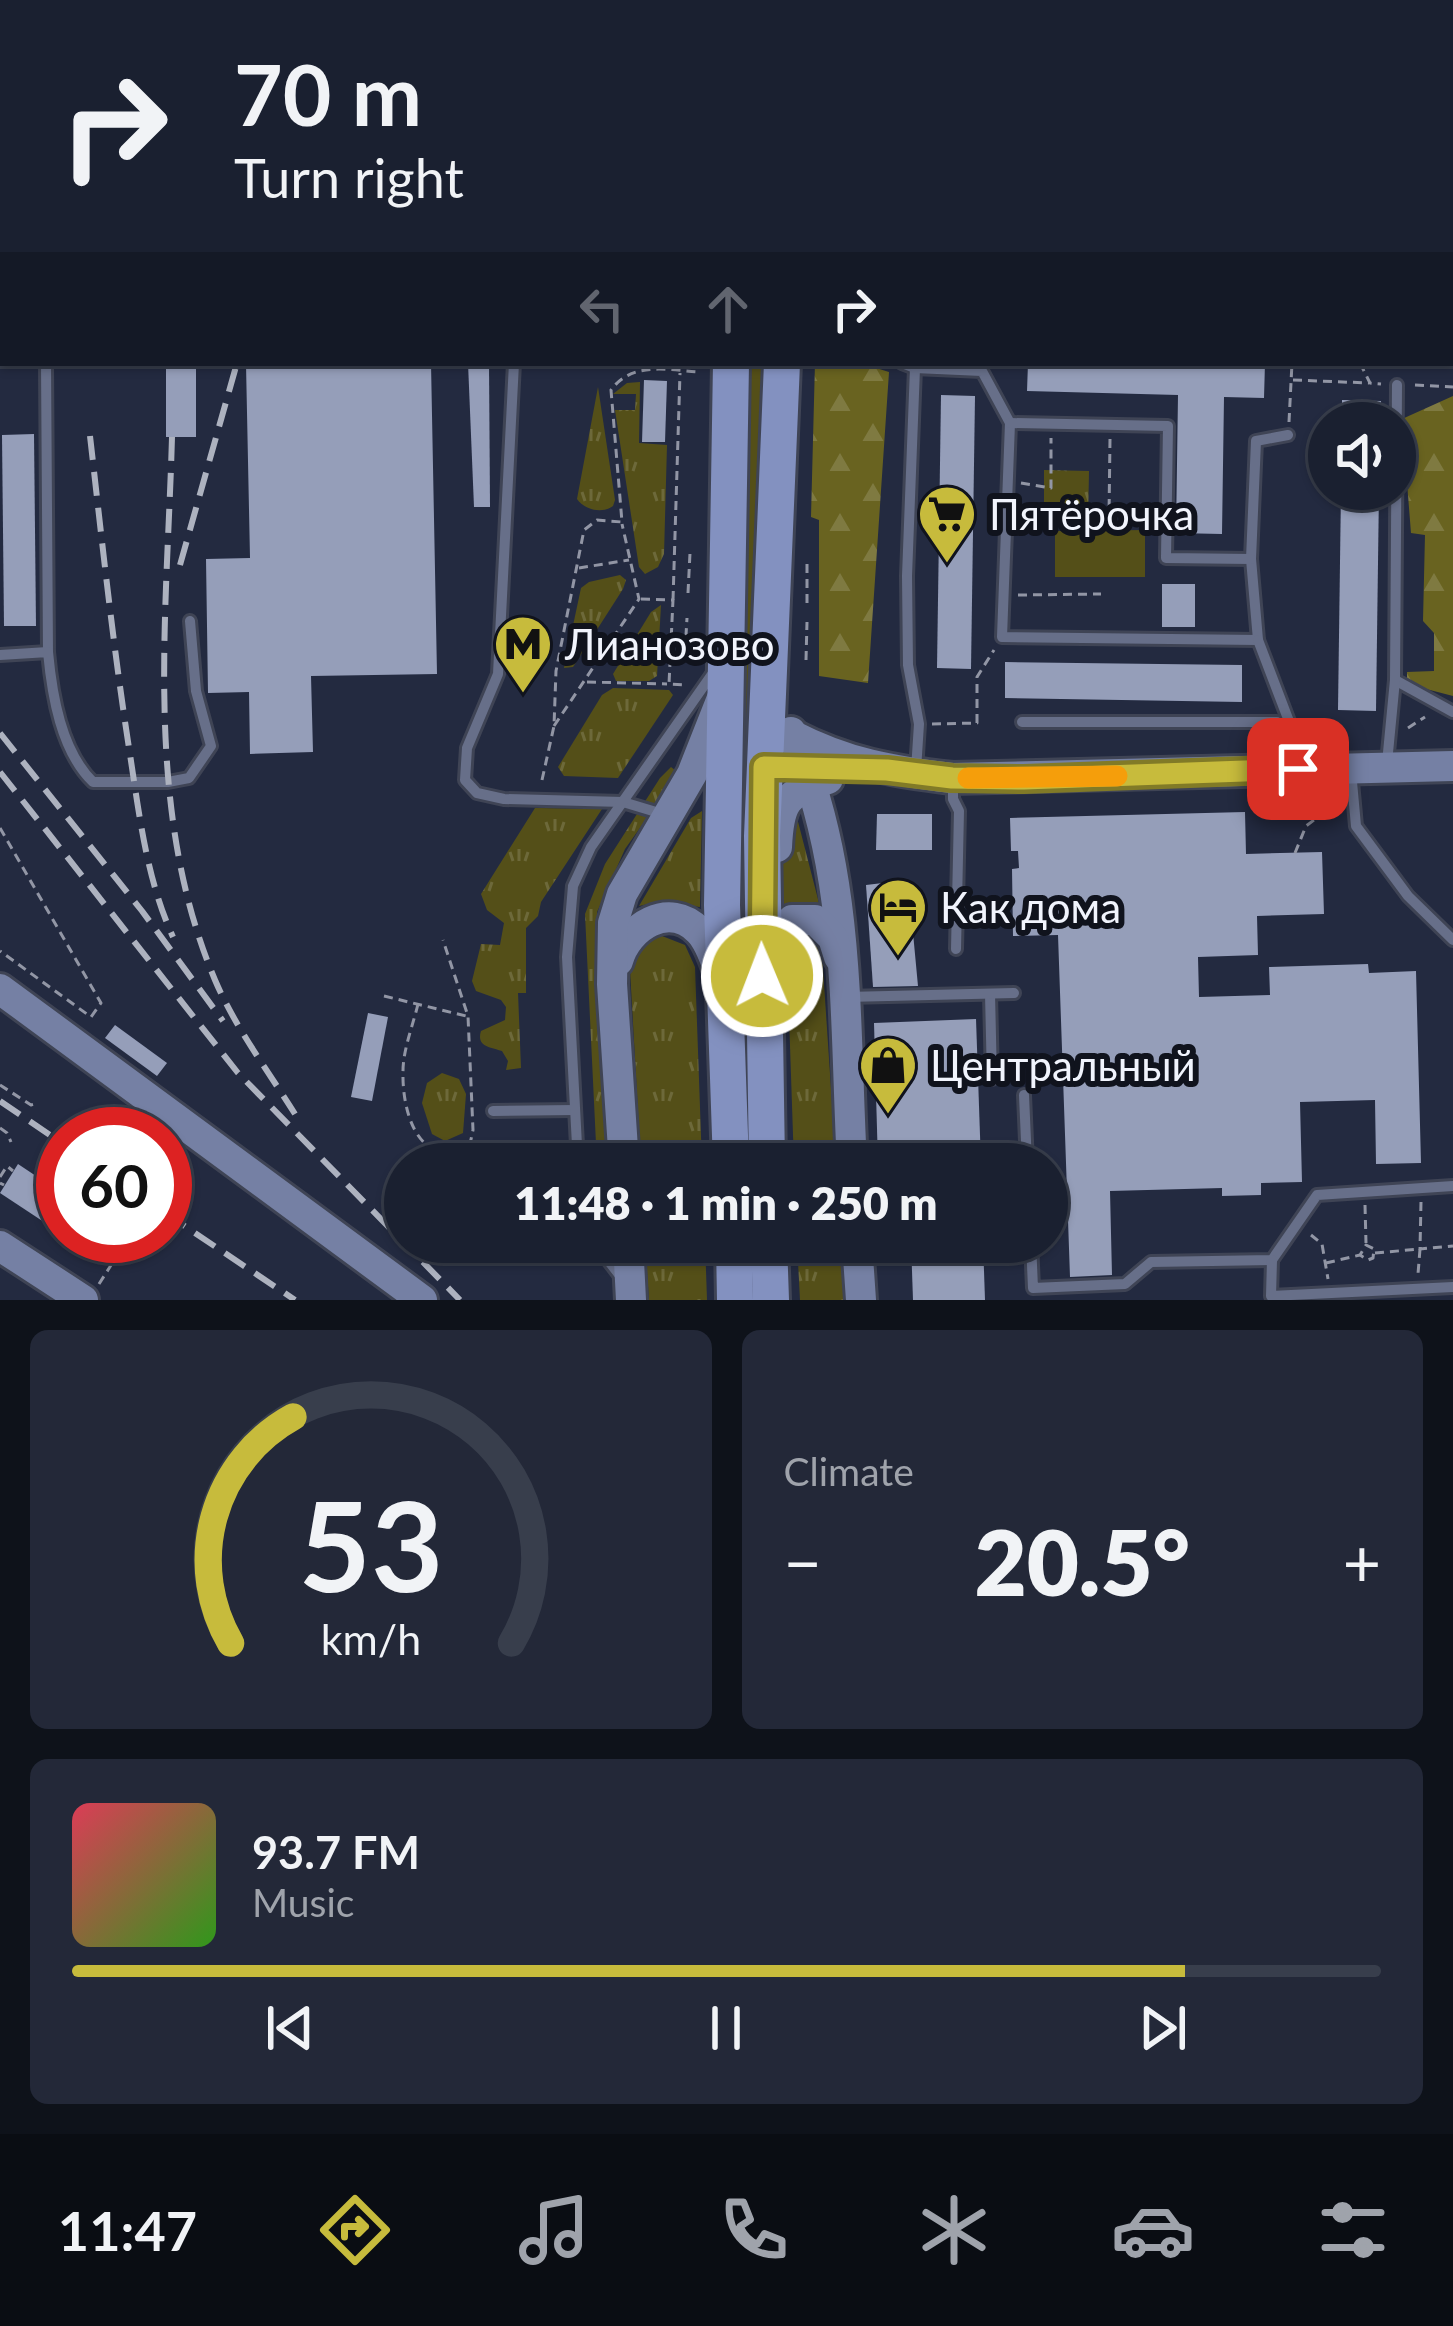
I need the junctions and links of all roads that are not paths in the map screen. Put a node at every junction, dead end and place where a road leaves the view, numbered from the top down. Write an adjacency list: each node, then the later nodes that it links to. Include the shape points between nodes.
1 (46, 366): 14 (lane)
2 (514, 366): 32 (lane, via 498,674 467,748 465,780 477,794 505,799)
3 (782, 366): 17 (main road)
4 (910, 366): 7 (lane)
5 (982, 367): 7 (lane); 9 (lane)
6 (715, 368): 15 (main road)
7 (915, 368): 28 (lane, via 908,643 919,724)
8 (1397, 385): 18 (lane)
9 (1010, 423): 11 (lane, via 1168,426 1166,558); 13 (lane, via 1002,637)
10 (1288, 435): 11 (lane, via 1256,441)
11 (1251, 559): 13 (lane)
12 (190, 621): 14 (lane, via 211,746 189,778 93,782 78,768)
13 (1258, 640): 23 (lane)
14 (48, 652): 16 (lane)
15 (726, 652): 19 (main road); 32 (lane)
16 (0, 655)
17 (768, 677): 22 (street); 27 (main road)
18 (1395, 680): 20 (lane); 24 (lane)
19 (725, 688): 25 (main road); 33 (street)
20 (1453, 712)
21 (1022, 722): 23 (lane, via 1277,722)
22 (792, 735): 28 (street, via 834,757); 29 (street)
23 (1297, 753): 30 (street, via 1024,779); 31 (street)
24 (1387, 754): 26 (street); 31 (street)
25 (724, 766): 27 (lane); 38 (main road)
26 (1453, 766)
27 (764, 767): 29 (lane); 51 (main road)
28 (901, 772): 29 (street); 30 (street)
29 (810, 776): 34 (street, via 778,821); 37 (street, via 833,866)
30 (952, 778): 36 (lane)
31 (1344, 780): 35 (lane, via 1356,826)
32 (622, 802): 33 (lane); 46 (lane, via 581,865 568,915)
33 (669, 816): 39 (street, via 622,894)
34 (775, 937): 37 (street, via 792,920 815,920 833,938); 52 (street)
35 (1453, 940)
36 (956, 949)
37 (841, 963): 43 (street)
38 (723, 982): 39 (street, via 703,934 663,919 632,930); 50 (main road)
39 (612, 984): 49 (street)
40 (0, 989): 69 (street)
41 (1014, 993): 42 (lane)
42 (990, 994): 43 (lane); 44 (lane)
43 (842, 997): 53 (street)
44 (992, 1079)
45 (1024, 1095): 54 (lane)
46 (575, 1110): 47 (lane); 48 (lane)
47 (493, 1111)
48 (577, 1143)
49 (623, 1143)
50 (730, 1143)
51 (766, 1143)
52 (782, 1143)
53 (851, 1143)
54 (1026, 1143)
55 (1453, 1186): 57 (lane, via 1317,1195)
56 (0, 1246): 66 (street)
57 (1272, 1260): 64 (lane, via 1150,1262 1126,1283 1033,1288); 68 (lane)
58 (606, 1263): 67 (lane)
59 (627, 1263): 67 (street)
60 (734, 1263): 70 (main road)
61 (770, 1263): 71 (main road)
62 (787, 1263): 72 (street)
63 (858, 1263): 73 (street)
64 (1031, 1263)
65 (1453, 1287): 68 (lane)
66 (91, 1293)
67 (626, 1297)
68 (1271, 1298)
69 (422, 1300)
70 (735, 1300)
71 (771, 1300)
72 (788, 1300)
73 (861, 1300)

